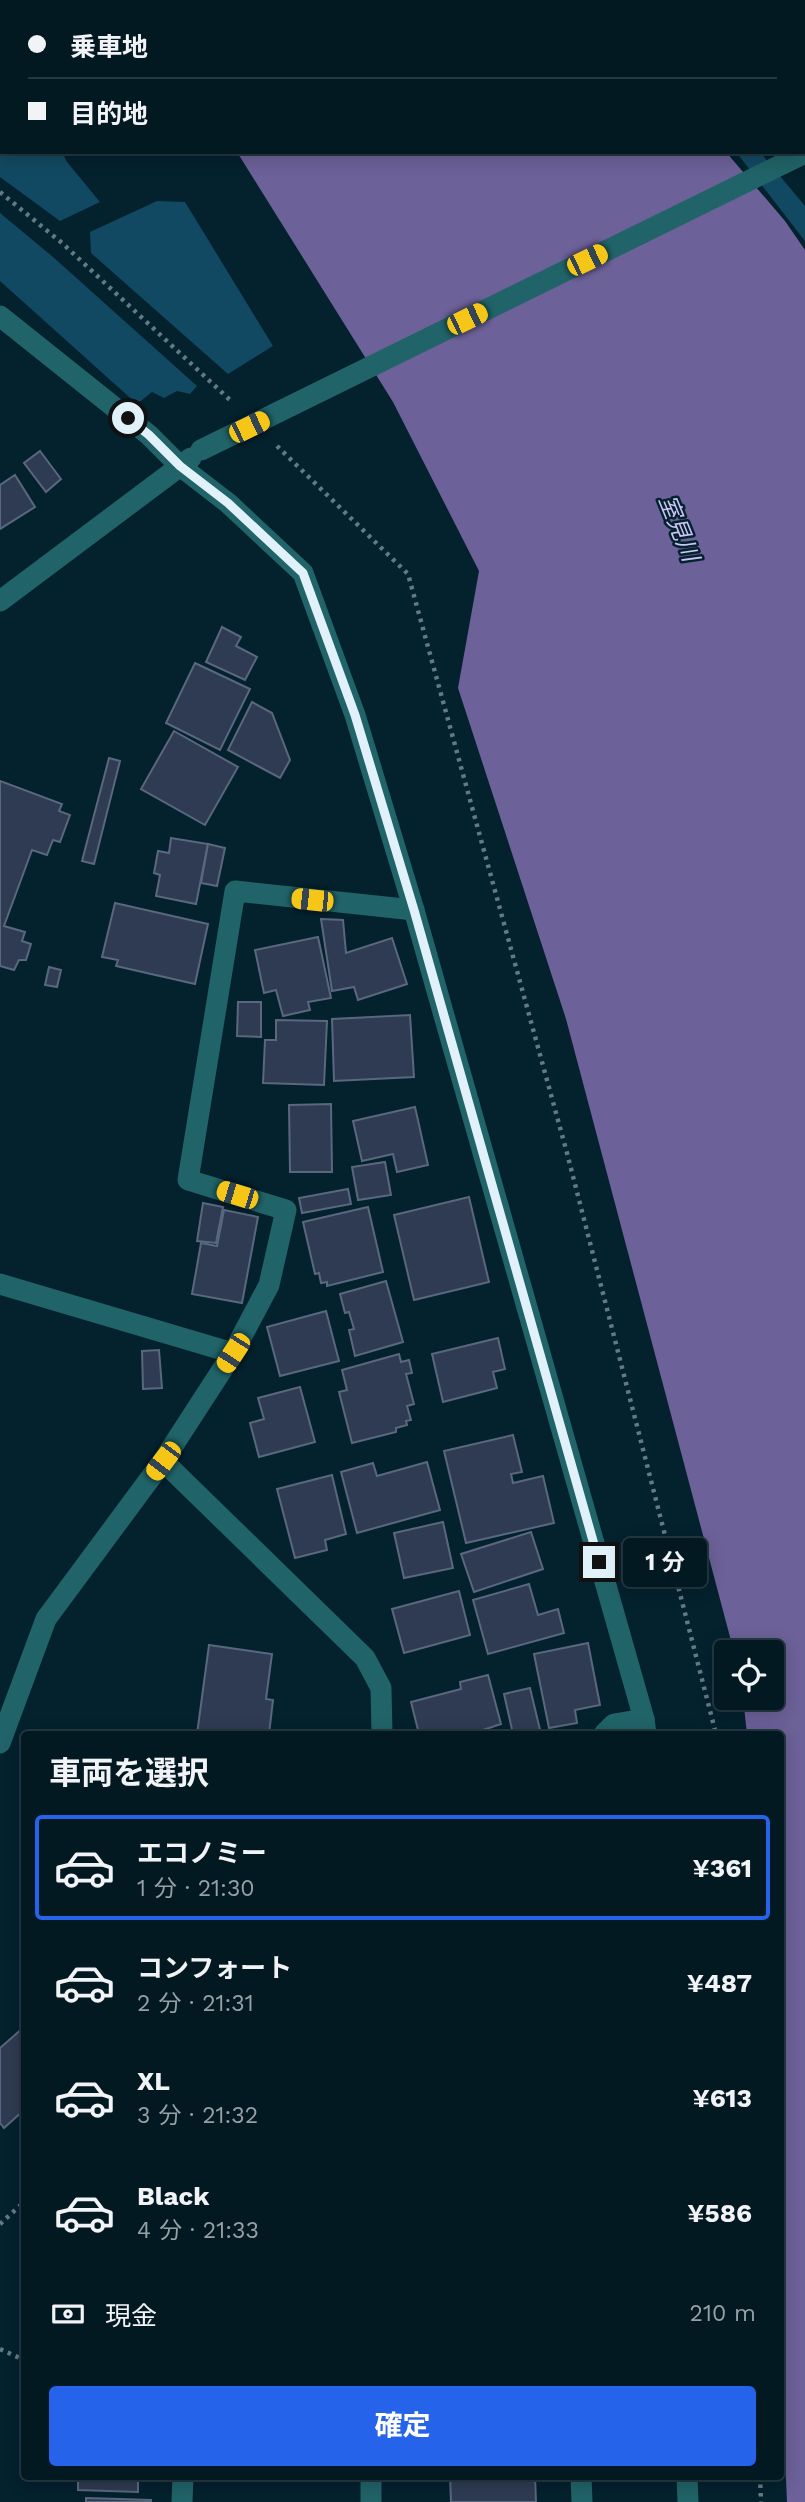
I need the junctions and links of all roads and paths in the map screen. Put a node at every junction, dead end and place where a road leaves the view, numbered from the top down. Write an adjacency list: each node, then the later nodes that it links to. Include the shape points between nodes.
1 (803, 154): 6 (street, bridge, via 201,450)
2 (0, 192): 4 (path, via 62,243)
3 (0, 316): 6 (street, via 149,435)
4 (236, 406)
5 (274, 443): 15 (path, via 408,574 567,1153)
6 (180, 466): 7 (street); 8 (street, via 228,503 303,573 355,715)
7 (0, 601)
8 (414, 910): 10 (street, via 235,891 188,1180 286,1210 269,1285); 12 (street)
9 (0, 1284): 10 (street)
10 (233, 1353): 11 (street)
11 (163, 1461): 13 (street, via 365,1658 382,1688); 16 (street, via 46,1619)
12 (645, 1727): 14 (street, via 614,1724)
13 (382, 1731)
14 (607, 1731)
15 (715, 1731)
16 (0, 1744)
17 (21, 2205): 18 (path)
18 (0, 2224)
19 (0, 2349): 20 (path)
20 (21, 2359)
21 (183, 2480): 26 (street)
22 (371, 2480): 27 (street)
23 (581, 2480): 28 (street)
24 (687, 2480): 29 (street)
25 (760, 2480): 30 (path)
26 (182, 2502)
27 (371, 2502)
28 (582, 2502)
29 (688, 2502)
30 (761, 2502)

